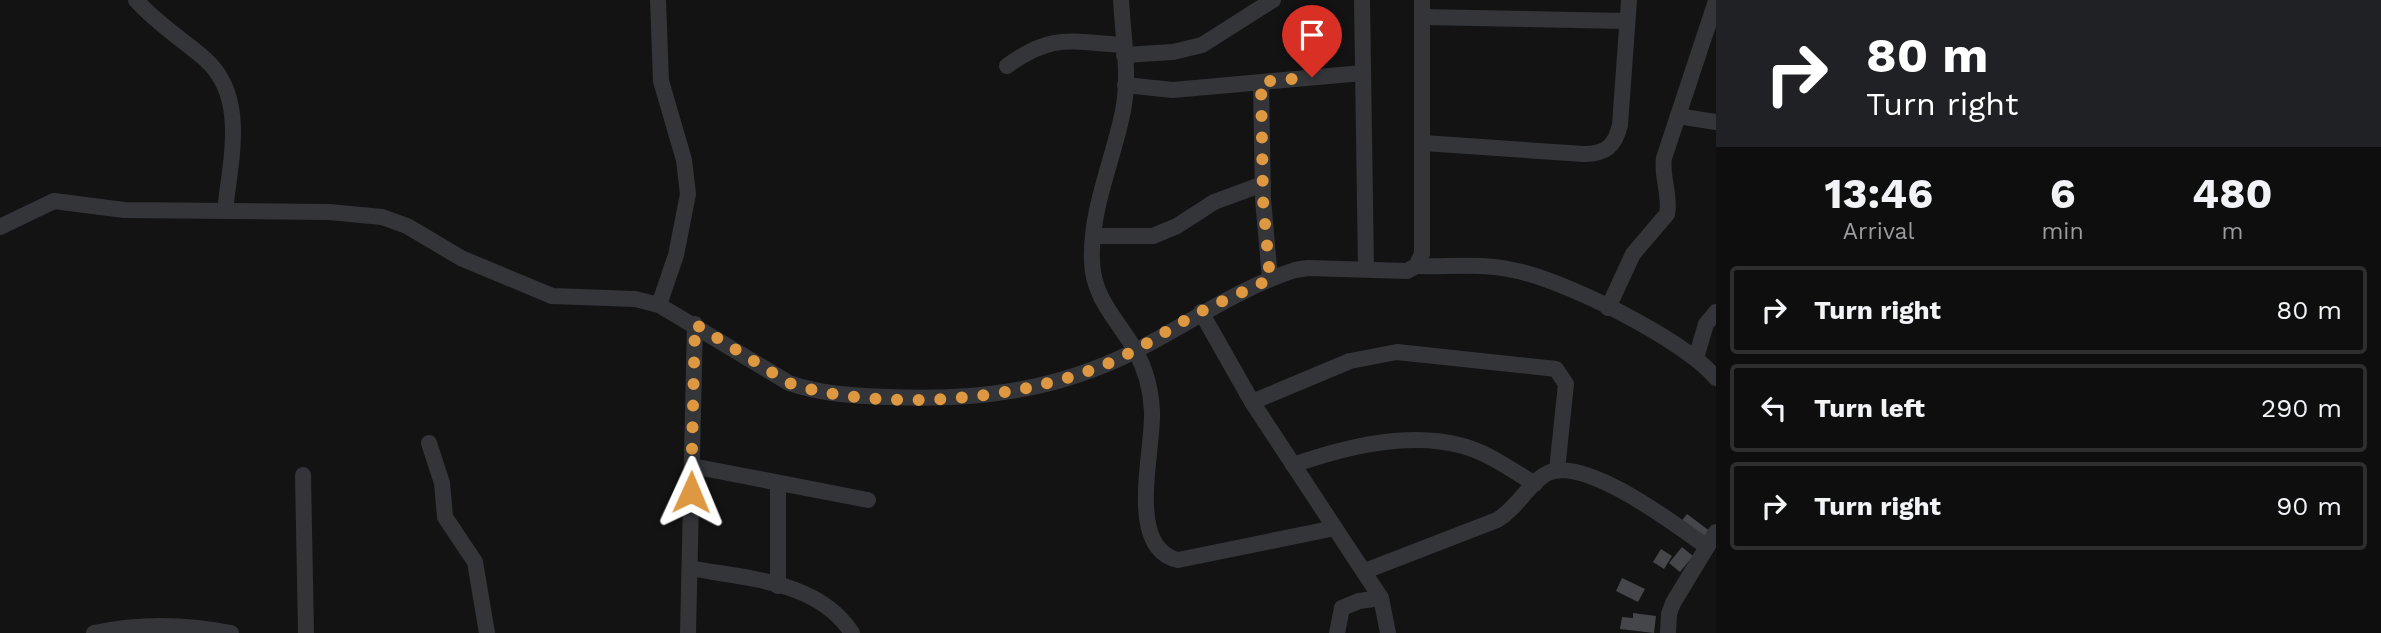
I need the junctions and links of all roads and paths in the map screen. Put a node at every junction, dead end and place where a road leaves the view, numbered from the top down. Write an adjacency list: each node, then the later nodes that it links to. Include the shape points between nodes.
1 (136, 0): 20 (street, via 206,60 225,83 233,115)
2 (658, 0): 26 (street, via 661,81 684,160 688,194)
3 (1121, 0): 11 (street)
4 (1273, 0): 11 (street, via 1202,45 1173,52)
5 (1362, 0): 13 (street)
6 (1422, 0): 9 (street)
7 (1629, 0): 10 (street)
8 (1716, 1): 16 (street)
9 (1422, 17): 10 (street); 18 (street)
10 (1626, 21): 18 (street, via 1620,125 1616,141 1608,149 1584,154)
11 (1124, 50): 12 (street, via 1055,42 1032,47); 15 (street)
12 (1007, 66)
13 (1363, 73): 14 (street); 24 (street)
14 (1261, 82): 15 (street, via 1173,90); 19 (street)
15 (1125, 85): 22 (street, via 1123,112)
16 (1678, 116): 17 (street); 27 (street, via 1662,168 1667,214 1633,254)
17 (1716, 122)
18 (1423, 143): 23 (street, via 1422,254)
19 (1263, 184): 22 (street, via 1208,205 1153,236); 25 (street)
20 (225, 211): 21 (street, via 124,210 54,201); 26 (street, via 382,217 407,226 461,258 552,296 635,299)
21 (0, 227)
22 (1093, 236): 31 (street, via 1094,279 1100,299)
23 (1416, 266): 24 (street, via 1407,271); 27 (street, via 1513,270)
24 (1366, 269): 25 (street, via 1302,268)
25 (1270, 279): 28 (street)
26 (659, 305): 30 (street)
27 (1608, 308): 32 (street)
28 (1201, 312): 31 (street); 34 (street)
29 (1716, 312): 32 (street, via 1706,324)
30 (695, 324): 31 (street, via 789,383 856,396 986,396 1061,380); 37 (street)
31 (1135, 351): 43 (street, via 1151,395 1147,516 1152,544 1161,553 1178,560)
32 (1696, 358): 33 (street)
33 (1716, 378)
34 (1252, 402): 36 (street); 38 (street, via 1350,361 1397,352 1556,369 1566,384)
35 (429, 443): 53 (street, via 442,483 445,517 475,562)
36 (1293, 465): 41 (street, via 1348,448 1433,441 1474,450); 43 (street)
37 (692, 466): 40 (street); 46 (street)
38 (1557, 470): 41 (street); 45 (street, via 1581,474 1629,494)
39 (303, 475): 52 (street)
40 (778, 484): 42 (street); 48 (street)
41 (1535, 484): 47 (street, via 1516,508 1496,520)
42 (869, 500)
43 (1335, 528): 47 (street)
44 (1716, 532): 45 (street)
45 (1707, 547): 58 (street, via 1673,603)
46 (690, 568): 48 (street); 54 (street)
47 (1365, 571): 49 (street)
48 (778, 586): 55 (street, via 812,595)
49 (1381, 598): 56 (street, via 1342,608); 57 (street)
50 (94, 633): 51 (street, via 123,626 181,626)
51 (231, 633)
52 (306, 633)
53 (487, 633)
54 (688, 633)
55 (852, 633)
56 (1337, 633)
57 (1388, 633)
58 (1668, 633)

